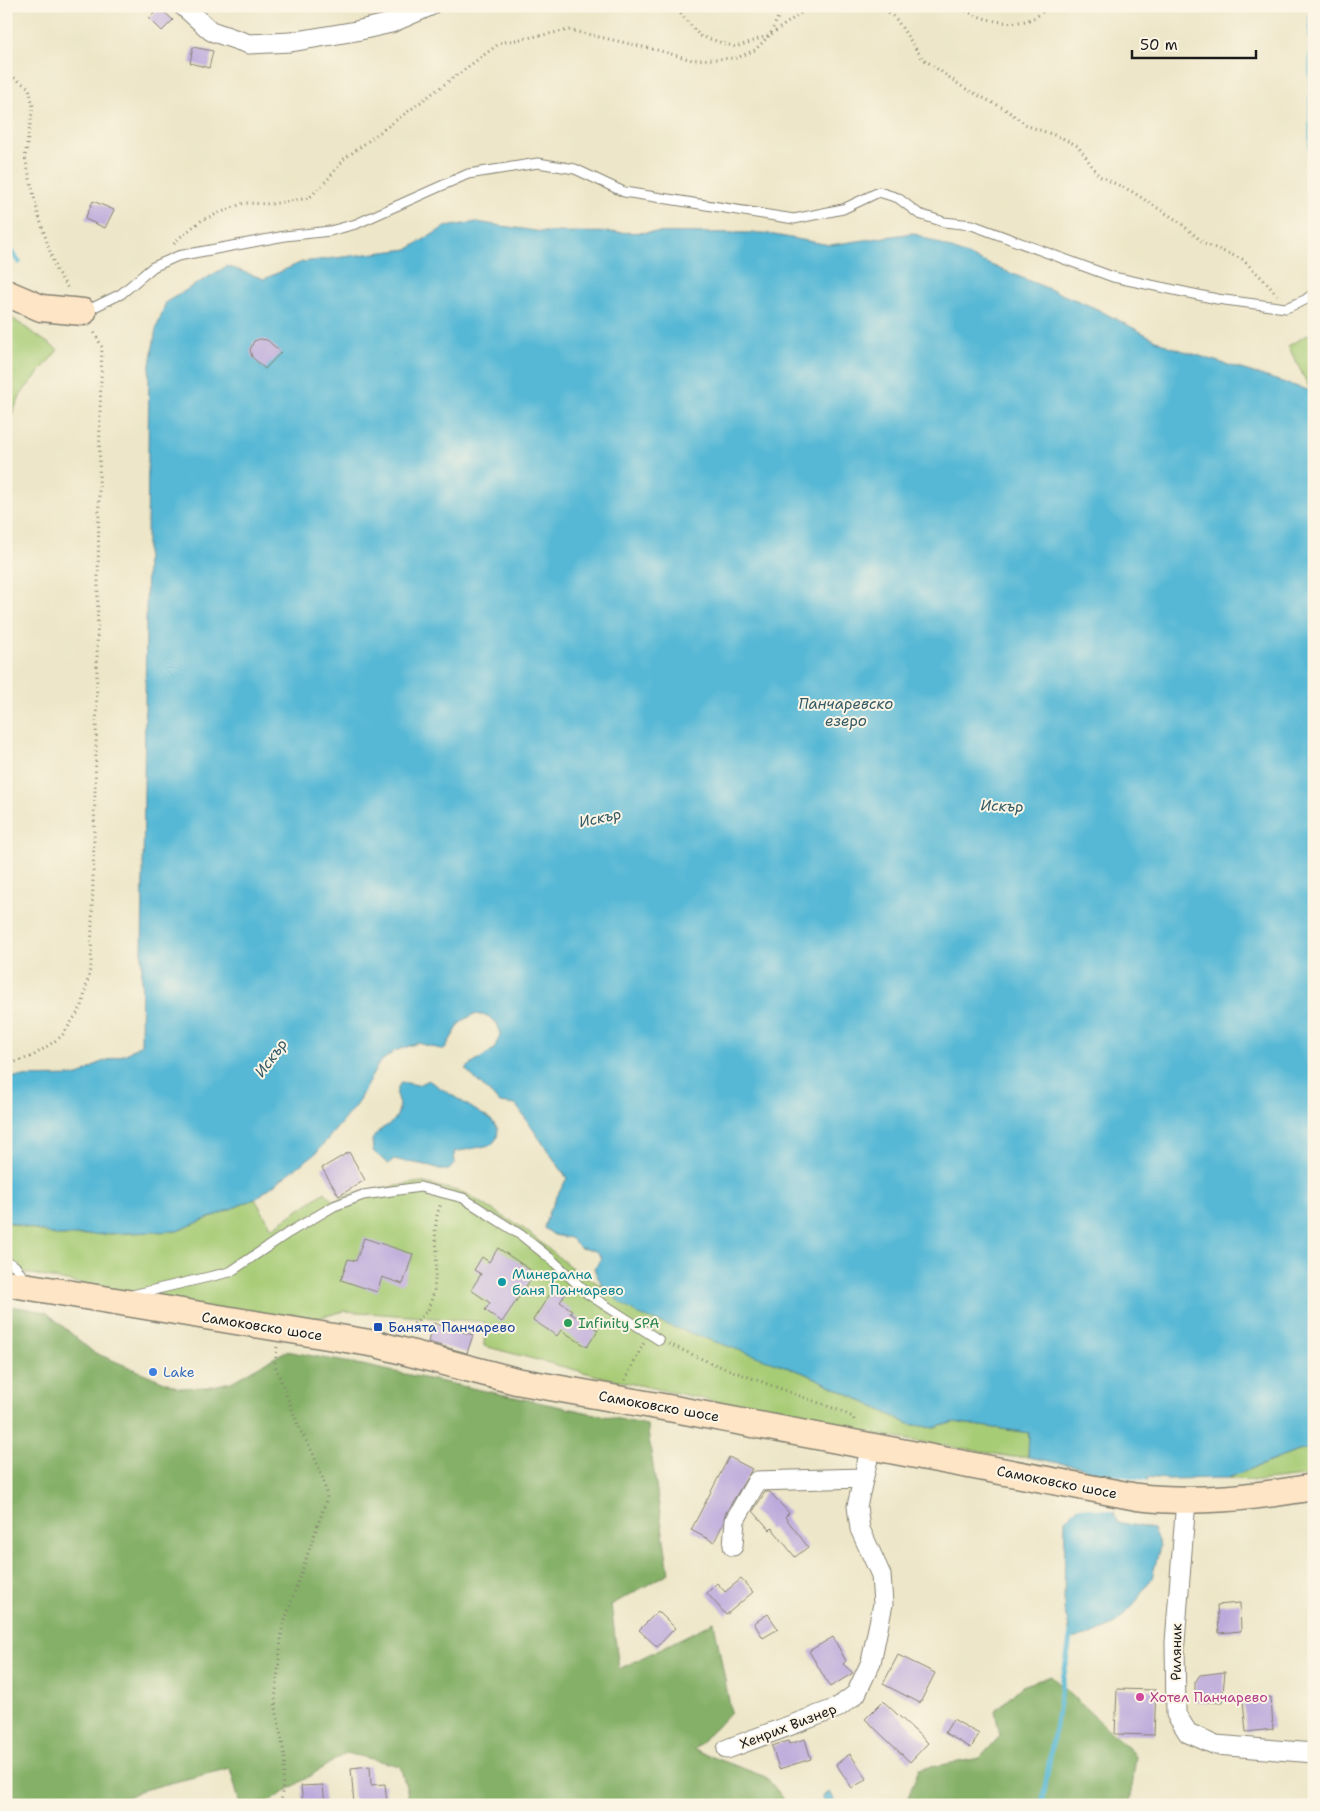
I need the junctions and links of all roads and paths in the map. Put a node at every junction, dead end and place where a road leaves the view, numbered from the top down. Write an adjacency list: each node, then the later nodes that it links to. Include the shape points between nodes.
1 (183, 6): 2 (street, via 212,31 249,44 291,42 356,31 391,23)
2 (430, 6)
3 (674, 6): 9 (path, via 700,36 736,47)
4 (783, 6): 9 (path)
5 (811, 6): 9 (path)
6 (880, 6): 14 (path, via 896,19 922,58 964,88 1005,109 1028,126 1078,146 1099,176 1131,191 1178,221 1204,244 1242,259)
7 (956, 6): 8 (path, via 993,21 1015,23 1036,17)
8 (1049, 6)
9 (770, 35): 11 (path, via 755,50 737,58 692,60 570,30 500,43 344,158 309,198 271,204 244,203 202,220 179,238)
10 (6, 72): 15 (path, via 28,88 33,106 24,157 56,270)
11 (157, 265): 14 (lane, via 178,256 356,224 468,174 538,162 575,169 624,192 794,219 843,208 879,192 898,198 919,214 944,222 972,225 1113,277 1217,299); 15 (lane, via 121,294)
12 (6, 293): 15 (main road, via 40,308)
13 (1314, 293): 14 (lane)
14 (1286, 308)
15 (83, 312): 16 (path, via 102,347 91,965 82,1006 62,1036 33,1056)
16 (6, 1065)
17 (445, 1194): 21 (lane, via 420,1187 363,1196 334,1206 230,1272); 22 (lane, via 463,1198 521,1235 588,1294); 24 (path, via 435,1231 434,1292 428,1310)
18 (6, 1261): 20 (lane, via 15,1266)
19 (6, 1283): 20 (main road, Самоковско шосе)
20 (32, 1288): 21 (main road, Самоковско шосе)
21 (108, 1301): 24 (main road, Самоковско шосе)
22 (648, 1333): 23 (lane); 26 (path)
23 (659, 1340): 27 (path)
24 (391, 1348): 26 (main road, Самоковско шосе, via 516,1381)
25 (275, 1365): 35 (path, via 300,1430 313,1452 327,1498 282,1629 275,1702 285,1759)
26 (616, 1398): 28 (main road, Самоковско шосе)
27 (838, 1410)
28 (871, 1446): 29 (street, Хенрих Визнер); 31 (main road, Самоковско шосе, via 1137,1497)
29 (862, 1478): 32 (street, via 758,1481 735,1520); 33 (street, Хенрих Визнер, via 857,1506 860,1529 880,1575 884,1604 871,1662 856,1694 838,1708)
30 (1314, 1487): 31 (main road, Самоковско шосе, via 1260,1496)
31 (1186, 1500): 34 (street, Риляник, via 1175,1642 1176,1714 1188,1732 1216,1745)
32 (733, 1546)
33 (727, 1749)
34 (1314, 1752)
35 (281, 1805)

